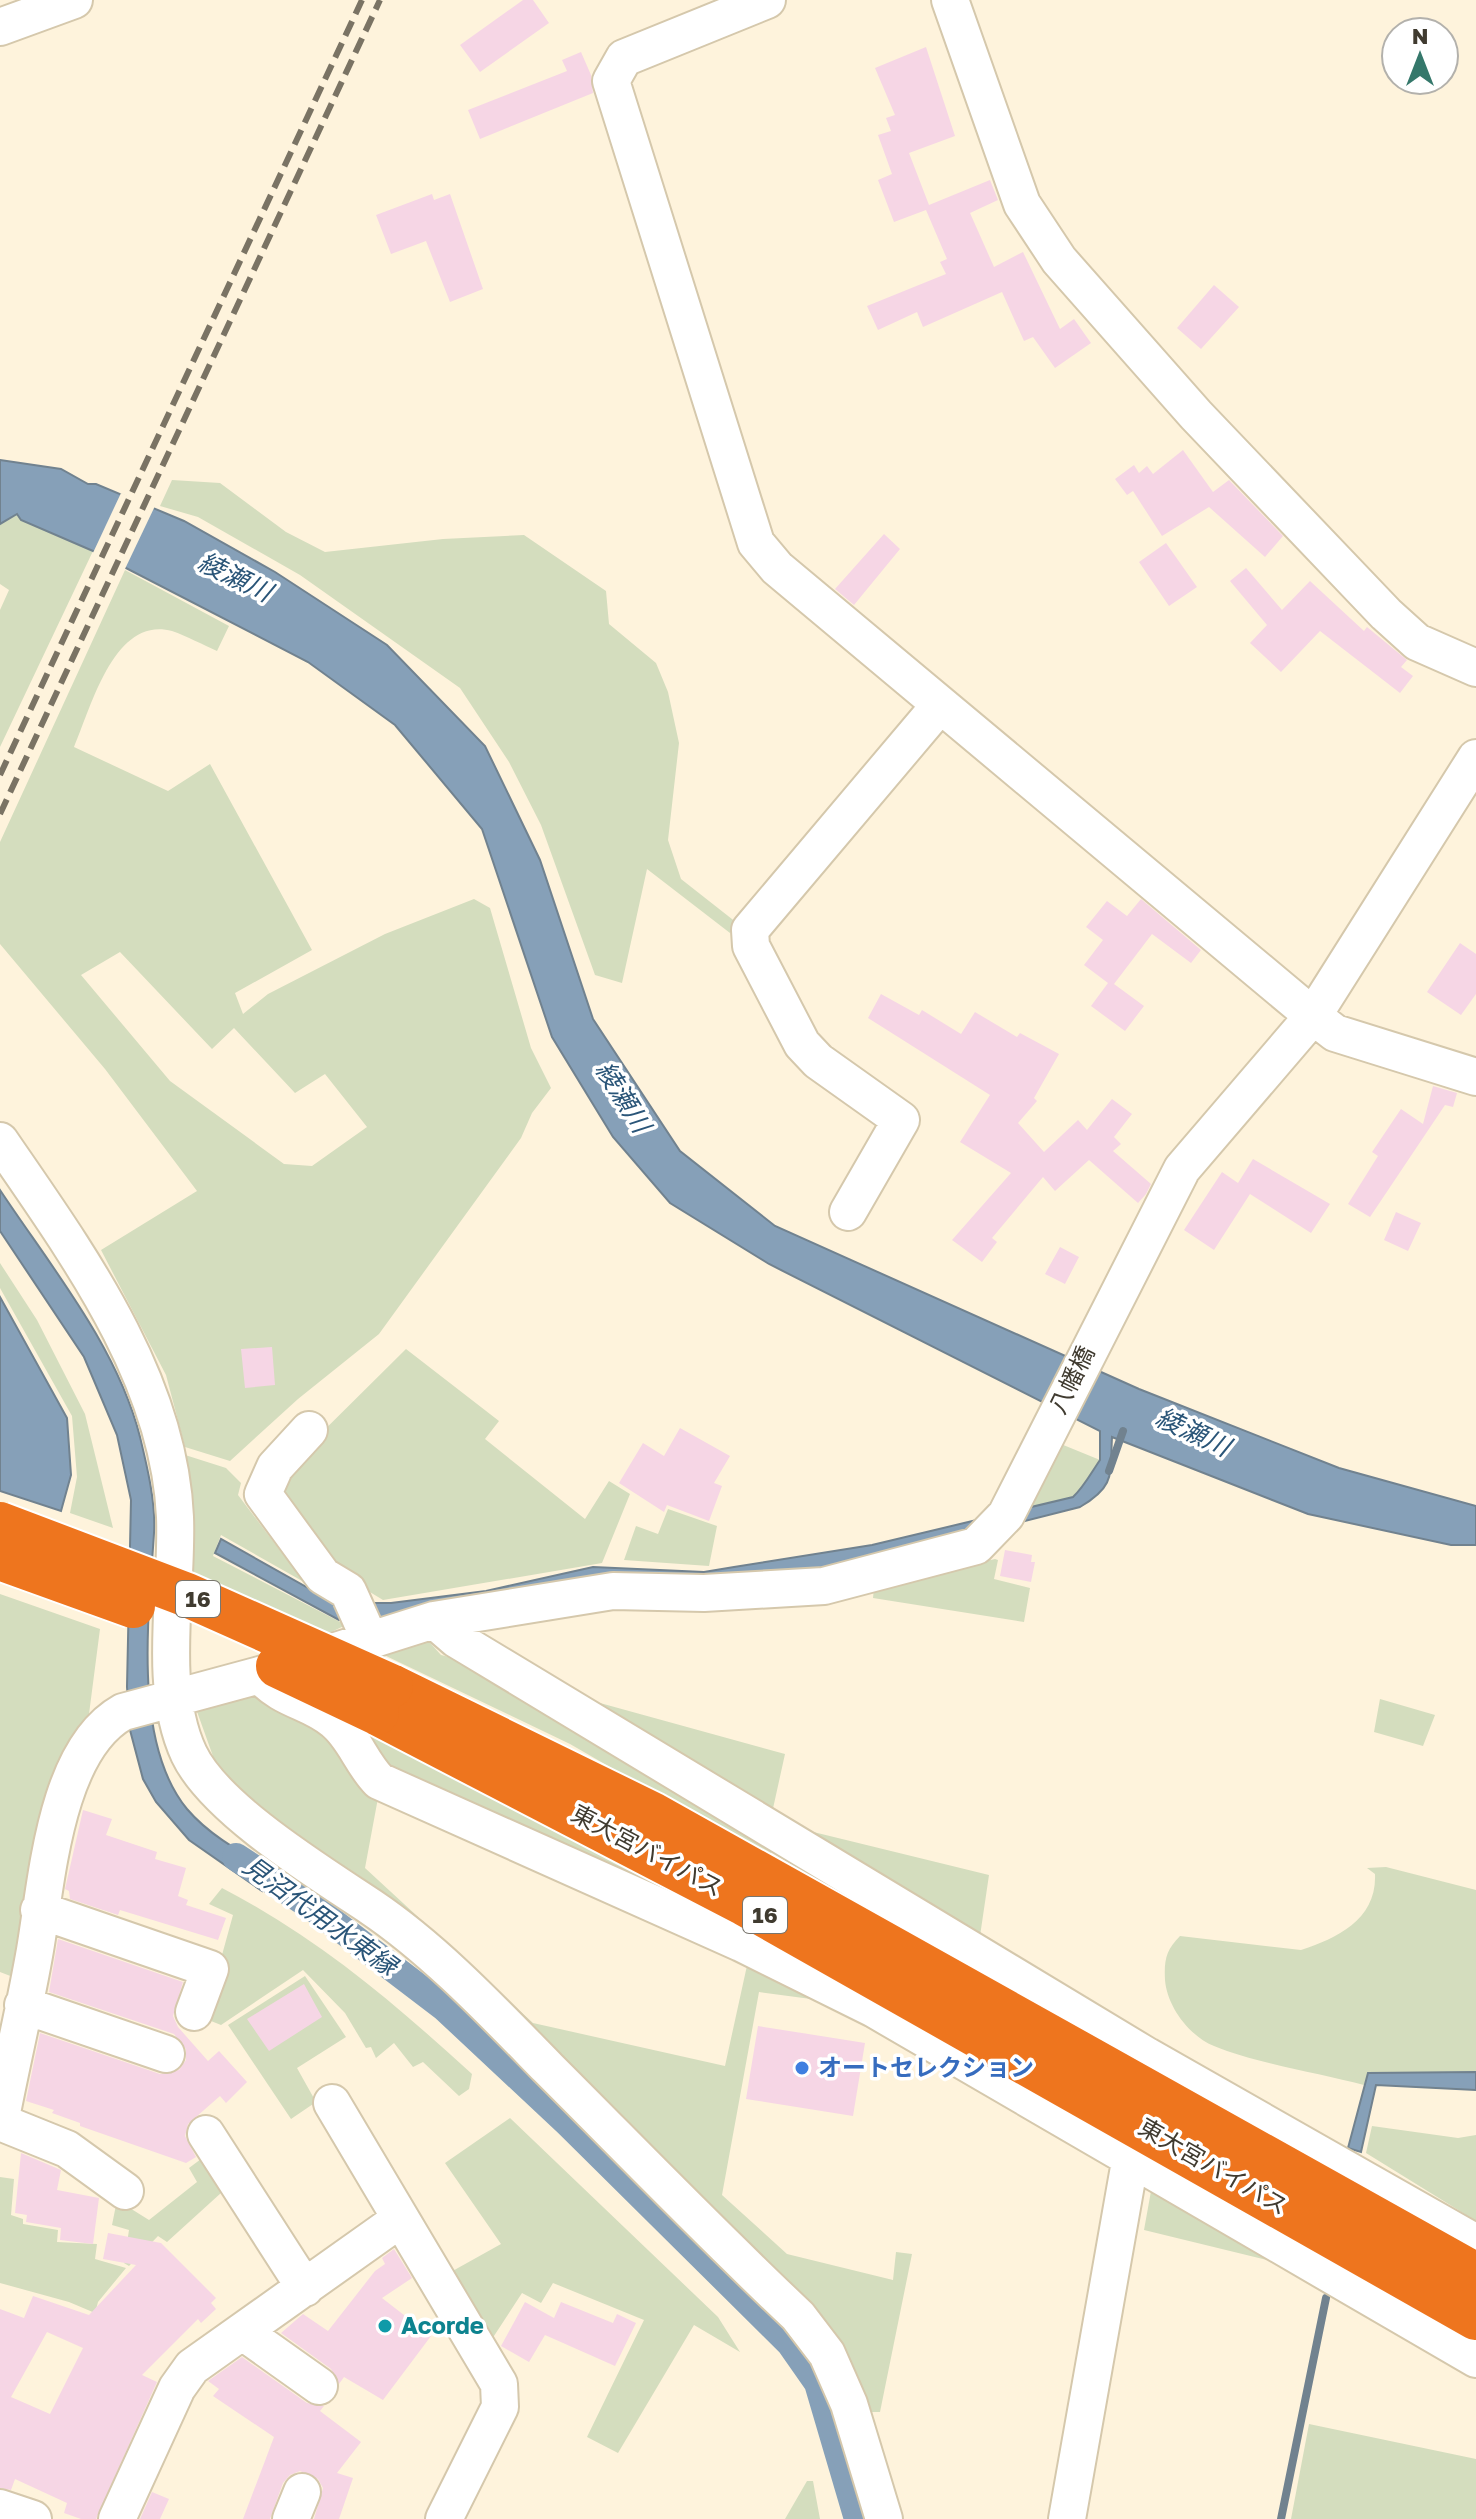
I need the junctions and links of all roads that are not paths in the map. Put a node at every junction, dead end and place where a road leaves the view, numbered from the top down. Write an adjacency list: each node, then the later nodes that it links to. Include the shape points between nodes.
1 (74, 0): 4 (street)
2 (767, 0): 6 (street, via 624,58 611,81 756,543 777,568)
3 (950, 0): 5 (street, via 1022,204 1059,260 1196,415 1386,614 1417,642)
4 (0, 27)
5 (1476, 668)
6 (940, 705): 8 (street); 11 (street, via 750,930 751,946 802,1044 901,1120)
7 (1476, 758): 8 (street, 八幡橋)
8 (1313, 1016): 9 (street, via 1335,1033); 15 (street, 八幡橋, via 1182,1169 1011,1506 976,1546 824,1586 704,1593 613,1591)
9 (1476, 1077)
10 (0, 1141): 19 (street, via 107,1306 162,1440 175,1516)
11 (848, 1212)
12 (309, 1430): 16 (street, via 275,1467 263,1494 323,1576 348,1591)
13 (0, 1524): 18 (highway, 東大宮バイパス / 16, bridge, via 187,1595)
14 (0, 1558): 18 (highway, 東大宮バイパス / 16, bridge)
15 (434, 1620): 16 (street); 25 (street)
16 (370, 1633): 17 (street)
17 (260, 1675): 19 (street); 25 (street, via 275,1692 333,1719 379,1781 560,1859 874,2009)
18 (384, 1699): 25 (highway, 東大宮バイパス / 16, via 665,1822)
19 (168, 1701): 20 (street, via 123,1712 85,1747 47,1862); 41 (street, via 189,1755 212,1786 264,1832 385,1917 496,2015 798,2316 827,2354 849,2404)
20 (39, 1910): 21 (street, via 210,1969); 22 (street, via 35,1947)
21 (194, 2012)
22 (14, 2018): 23 (street); 26 (street)
23 (166, 2054)
24 (332, 2103): 29 (street)
25 (1141, 2107): 30 (street); 31 (highway, 東大宮バイパス / 16); 33 (highway, 東大宮バイパス / 16); 35 (street); 42 (street)
26 (0, 2122): 28 (street, via 67,2149)
27 (206, 2134): 32 (street)
28 (125, 2191)
29 (399, 2220): 32 (street); 40 (street, via 499,2384 500,2407)
30 (1476, 2243)
31 (1476, 2275)
32 (305, 2288): 34 (street)
33 (1476, 2318)
34 (243, 2332): 36 (street); 39 (street, via 192,2367 177,2388)
35 (1476, 2359)
36 (319, 2386)
37 (0, 2508): 38 (street)
38 (33, 2519)
39 (117, 2519)
40 (444, 2519)
41 (884, 2519)
42 (1067, 2519)

